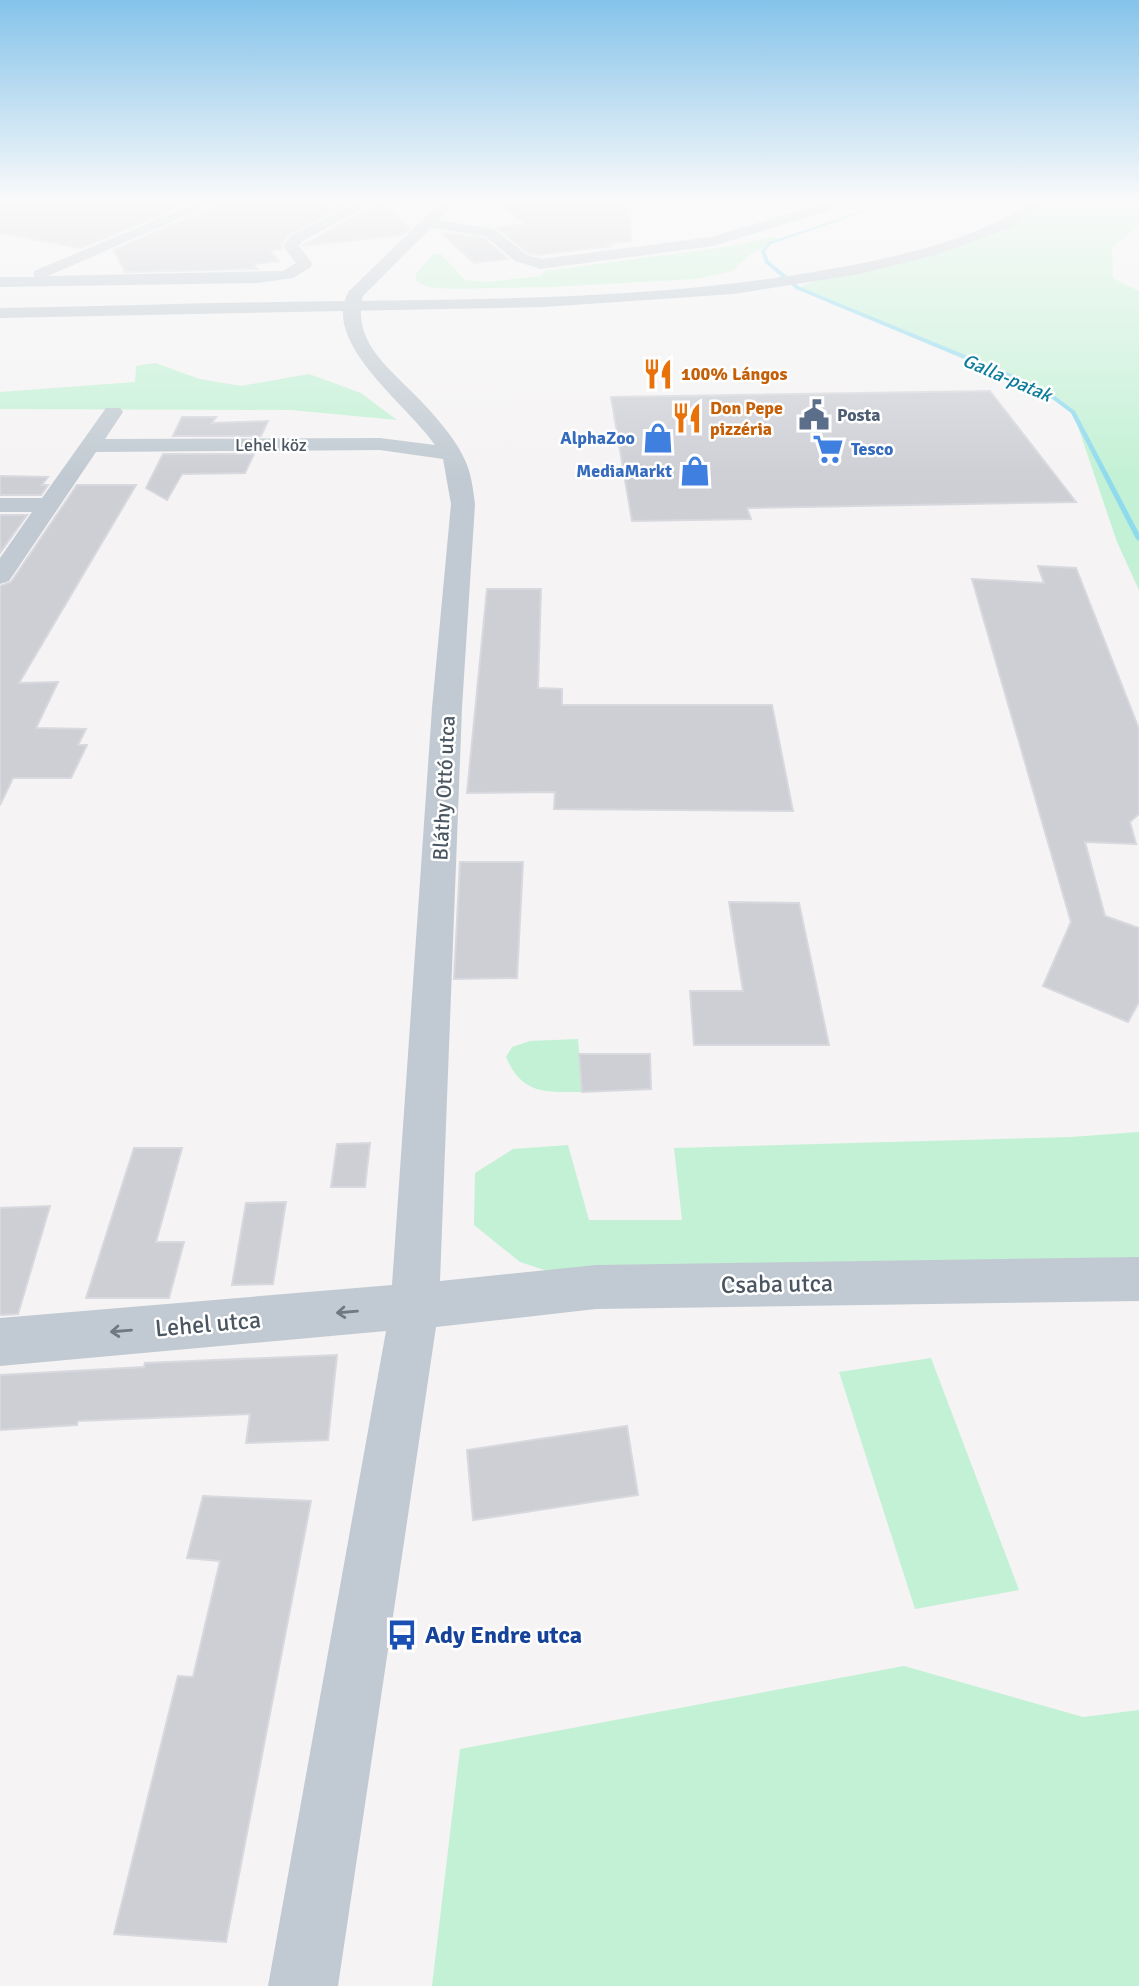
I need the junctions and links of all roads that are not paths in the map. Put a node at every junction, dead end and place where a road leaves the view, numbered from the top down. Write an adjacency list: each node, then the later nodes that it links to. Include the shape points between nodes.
1 (362, 292): 3 (street)
2 (689, 292): 3 (street, via 647,298)
3 (353, 301): 4 (street); 5 (street); 8 (street, Bláthy Ottó utca, via 354,331 364,350)
4 (0, 303)
5 (0, 313)
6 (113, 412): 7 (street)
7 (90, 446): 8 (street, Lehel köz, via 380,444); 10 (street)
8 (451, 454): 13 (street, Bláthy Ottó utca, via 461,479 463,504 447,708)
9 (0, 505): 10 (street)
10 (46, 505): 11 (street)
11 (0, 576)
12 (1139, 1279): 13 (street, Csaba utca, via 596,1287)
13 (415, 1306): 14 (street, Lehel utca, one-way to 14); 15 (street)
14 (0, 1342)
15 (303, 1986)

